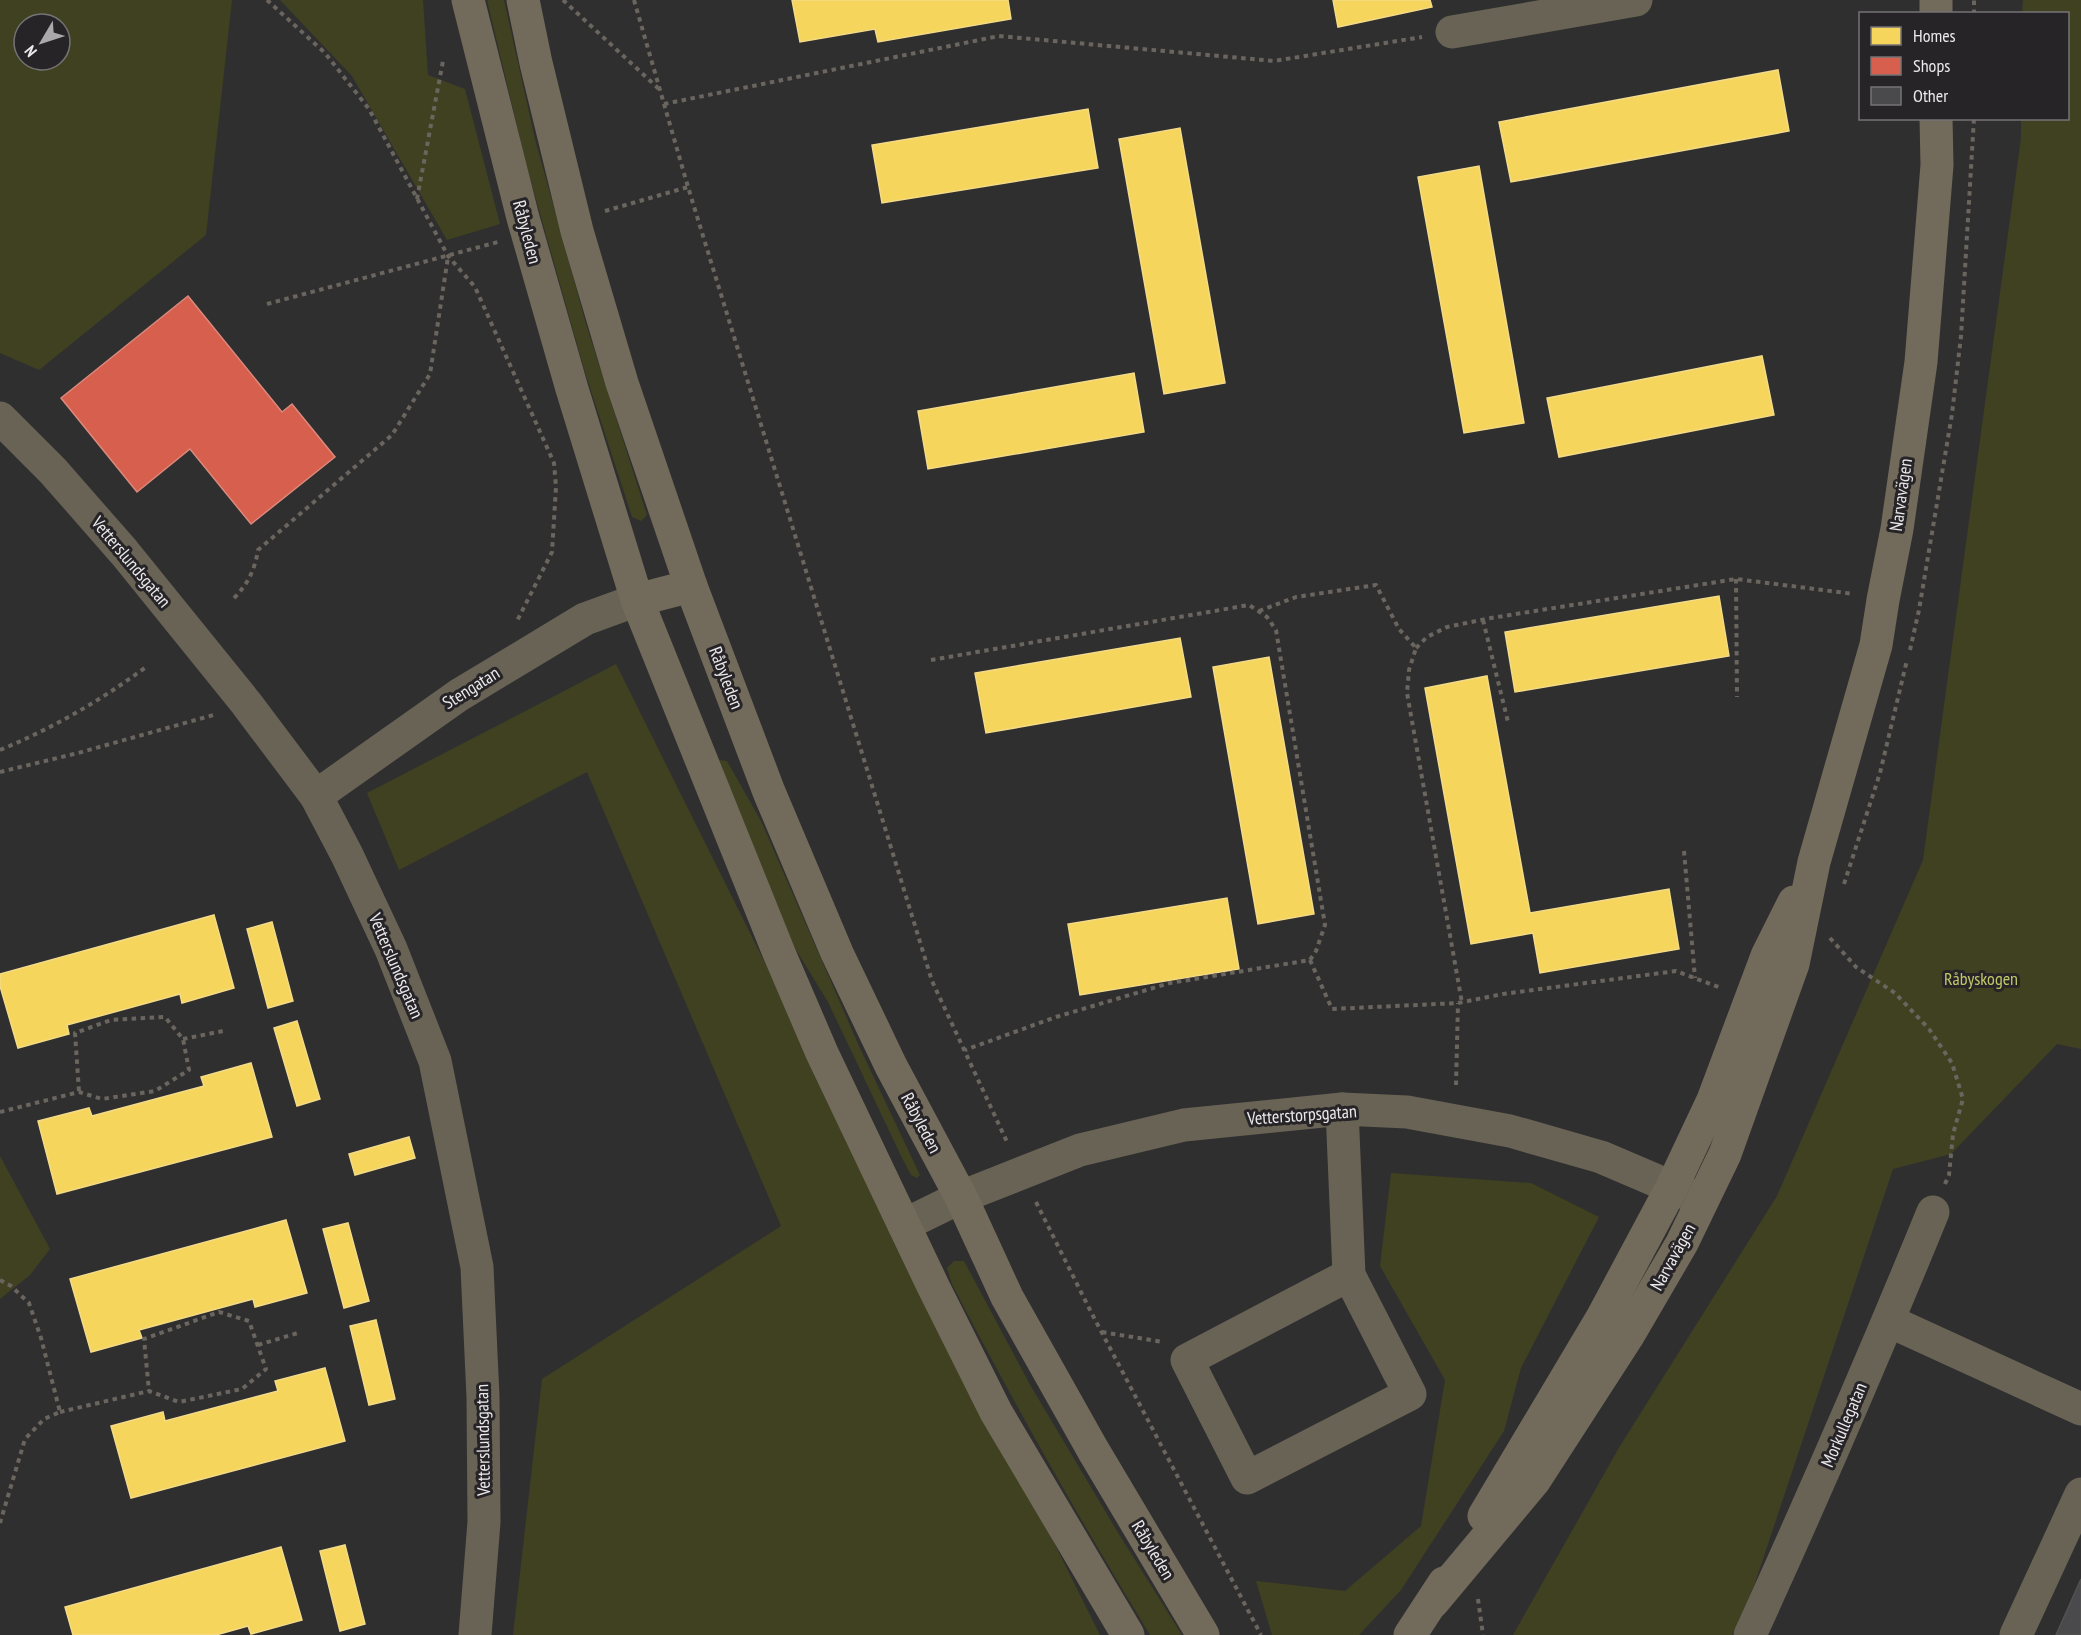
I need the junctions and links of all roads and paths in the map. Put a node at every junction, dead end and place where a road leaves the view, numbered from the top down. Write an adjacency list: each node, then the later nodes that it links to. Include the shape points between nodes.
1 (267, 0): 13 (path, via 324,52 369,109)
2 (468, 0): 22 (main road, Råbyleden, via 523,218)
3 (523, 0): 20 (main road, Råbyleden, via 577,231 622,382)
4 (563, 0): 9 (path)
5 (634, 0): 9 (path)
6 (1636, 0): 7 (street)
7 (1452, 32): 10 (path, via 1274,61 999,36)
8 (442, 61): 13 (path)
9 (660, 90): 10 (path)
10 (664, 104): 12 (path)
11 (1936, 120): 23 (main road, Narvavägen, via 1937,165 1921,362)
12 (688, 187): 14 (path); 45 (path, via 932,981)
13 (417, 199): 16 (path)
14 (600, 212)
15 (502, 241): 16 (path)
16 (448, 256): 17 (path); 21 (path, via 430,374 392,435 258,550 252,573); 27 (path, via 475,287 554,463 552,552 510,634)
17 (267, 304)
18 (0, 418): 31 (street, Vetterslundsgatan, via 124,552)
19 (1736, 579): 23 (path); 25 (path); 30 (path)
20 (691, 586): 22 (main road); 52 (main road, Råbyleden, via 769,792 837,953 891,1066)
21 (234, 598)
22 (637, 600): 27 (street, Stengatan, via 585,619); 55 (main road, Råbyleden, via 779,953)
23 (1883, 600): 37 (main road, Narvavägen, via 1876,645)
24 (1258, 611): 26 (path, via 1296,597 1376,585 1399,629); 28 (path, via 1249,605); 39 (path, via 1276,630 1325,925)
25 (1483, 620): 26 (path, via 1447,627); 32 (path)
26 (1416, 648): 42 (path, via 1407,693)
27 (524, 656): 35 (street, Stengatan, via 459,695)
28 (931, 660)
29 (146, 668): 33 (path, via 81,711)
30 (1737, 697)
31 (246, 703): 34 (path, via 214,716); 35 (street, Vetterslundsgatan)
32 (1508, 722)
33 (0, 750)
34 (0, 772)
35 (316, 796): 70 (street, Vetterslundsgatan, via 391,949 435,1061 477,1267 484,1522)
36 (1684, 851): 40 (path)
37 (1814, 862): 41 (main road, Narvavägen, via 1767,956); 53 (main road, Narvavägen, via 1793,964 1725,1154)
38 (1828, 935): 54 (path, via 1856,967 1902,1000 1929,1029 1952,1063 1963,1099 1953,1134 1949,1175)
39 (1310, 960): 42 (path, via 1332,1010); 45 (path, via 1170,983 1056,1017)
40 (1695, 978): 41 (path); 42 (path, via 1676,971)
41 (1751, 999): 51 (main road, Narvavägen, via 1713,1100)
42 (1460, 1003): 46 (path)
43 (223, 1031): 44 (path)
44 (183, 1039): 47 (path, via 189,1070 155,1090 102,1099); 47 (path, via 165,1017 111,1020 75,1033)
45 (965, 1050): 50 (path)
46 (1456, 1085)
47 (79, 1092): 49 (path)
48 (1342, 1109): 50 (street, Vetterstorpsgatan, via 1184,1125 1080,1150); 51 (street, Vetterstorpsgatan, via 1407,1112 1510,1131 1601,1157); 56 (street)
49 (0, 1112)
50 (1022, 1173): 52 (street, Vetterstorpsgatan); 60 (path)
51 (1672, 1187): 53 (street, Vetterstorpsgatan); 69 (main road, Narvavägen, via 1602,1317)
52 (961, 1197): 55 (street, Vetterstorpsgatan); 72 (main road, Råbyleden, via 1007,1297)
53 (1704, 1201): 69 (main road, Narvavägen, via 1629,1334 1534,1481)
54 (1933, 1212): 58 (street, Morkullegatan)
55 (904, 1225): 71 (main road, Råbyleden, via 996,1412)
56 (1349, 1275): 62 (street); 62 (street, via 1410,1394 1248,1478 1187,1360)
57 (0, 1280): 65 (path, via 29,1303)
58 (1889, 1321): 64 (street); 76 (street, Morkullegatan)
59 (301, 1332): 61 (path)
60 (1102, 1332): 62 (path); 73 (path)
61 (258, 1345): 63 (path, via 266,1369 242,1389 179,1402); 63 (path, via 249,1321 219,1312 144,1339)
62 (1208, 1350)
63 (149, 1391): 65 (path)
64 (2081, 1409)
65 (60, 1412): 67 (path, via 44,1419 25,1439)
66 (2081, 1494): 77 (street)
67 (0, 1523)
68 (1478, 1595): 75 (path)
69 (1433, 1602): 74 (main road, Narvavägen)
70 (475, 1635)
71 (1128, 1635)
72 (1203, 1635)
73 (1261, 1635)
74 (1410, 1635)
75 (1483, 1635)
76 (1750, 1635)
77 (2016, 1635)

